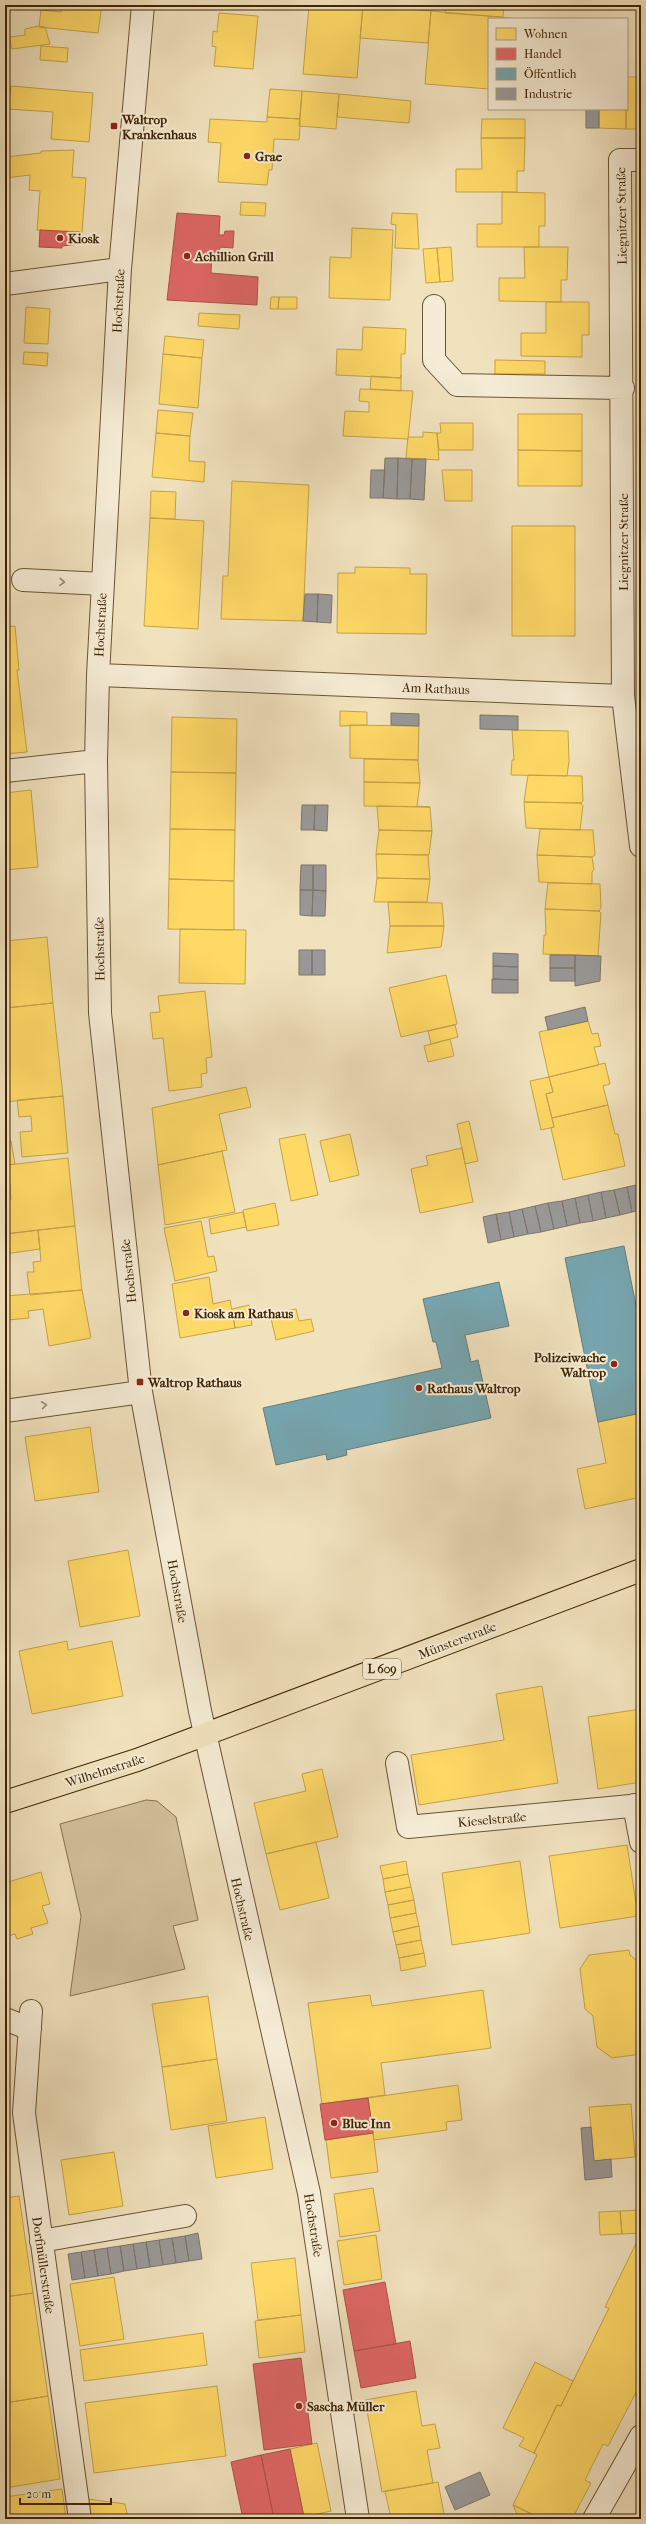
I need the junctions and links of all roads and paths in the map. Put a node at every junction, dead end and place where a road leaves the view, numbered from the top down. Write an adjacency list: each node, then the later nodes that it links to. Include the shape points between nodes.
1 (143, 5): 3 (street, Hochstraße)
2 (641, 160): 6 (street, Liegnitzer Straße, via 620,160)
3 (120, 269): 4 (street); 8 (street, Hochstraße)
4 (5, 284)
5 (434, 306): 6 (street, via 434,360 457,385)
6 (623, 388): 10 (street, Liegnitzer Straße)
7 (23, 580): 8 (street, one-way to 8)
8 (103, 584): 9 (street, Hochstraße)
9 (98, 675): 10 (street, Am Rathaus); 12 (street, Hochstraße)
10 (623, 696): 11 (street)
11 (635, 749): 14 (street)
12 (96, 761): 13 (street); 15 (street, Hochstraße, via 100,1013)
13 (5, 771)
14 (641, 846)
15 (141, 1392): 16 (street, one-way to 15); 18 (street, Hochstraße)
16 (5, 1411)
17 (641, 1570): 18 (main road, Münsterstraße / L 609)
18 (205, 1735): 20 (main road, Wilhelmstraße / L 609, via 137,1760); 28 (street, Hochstraße, via 309,2193)
19 (397, 1762): 21 (street, Kieselstraße, via 408,1827)
20 (5, 1802)
21 (638, 1805): 22 (street)
22 (641, 1842)
23 (5, 2019): 25 (street, Dorfmüllerstraße, via 30,2020 24,2113)
24 (185, 2216): 25 (street)
25 (41, 2241): 27 (street, Dorfmüllerstraße)
26 (641, 2436): 29 (street)
27 (80, 2519)
28 (358, 2519)
29 (594, 2519)

